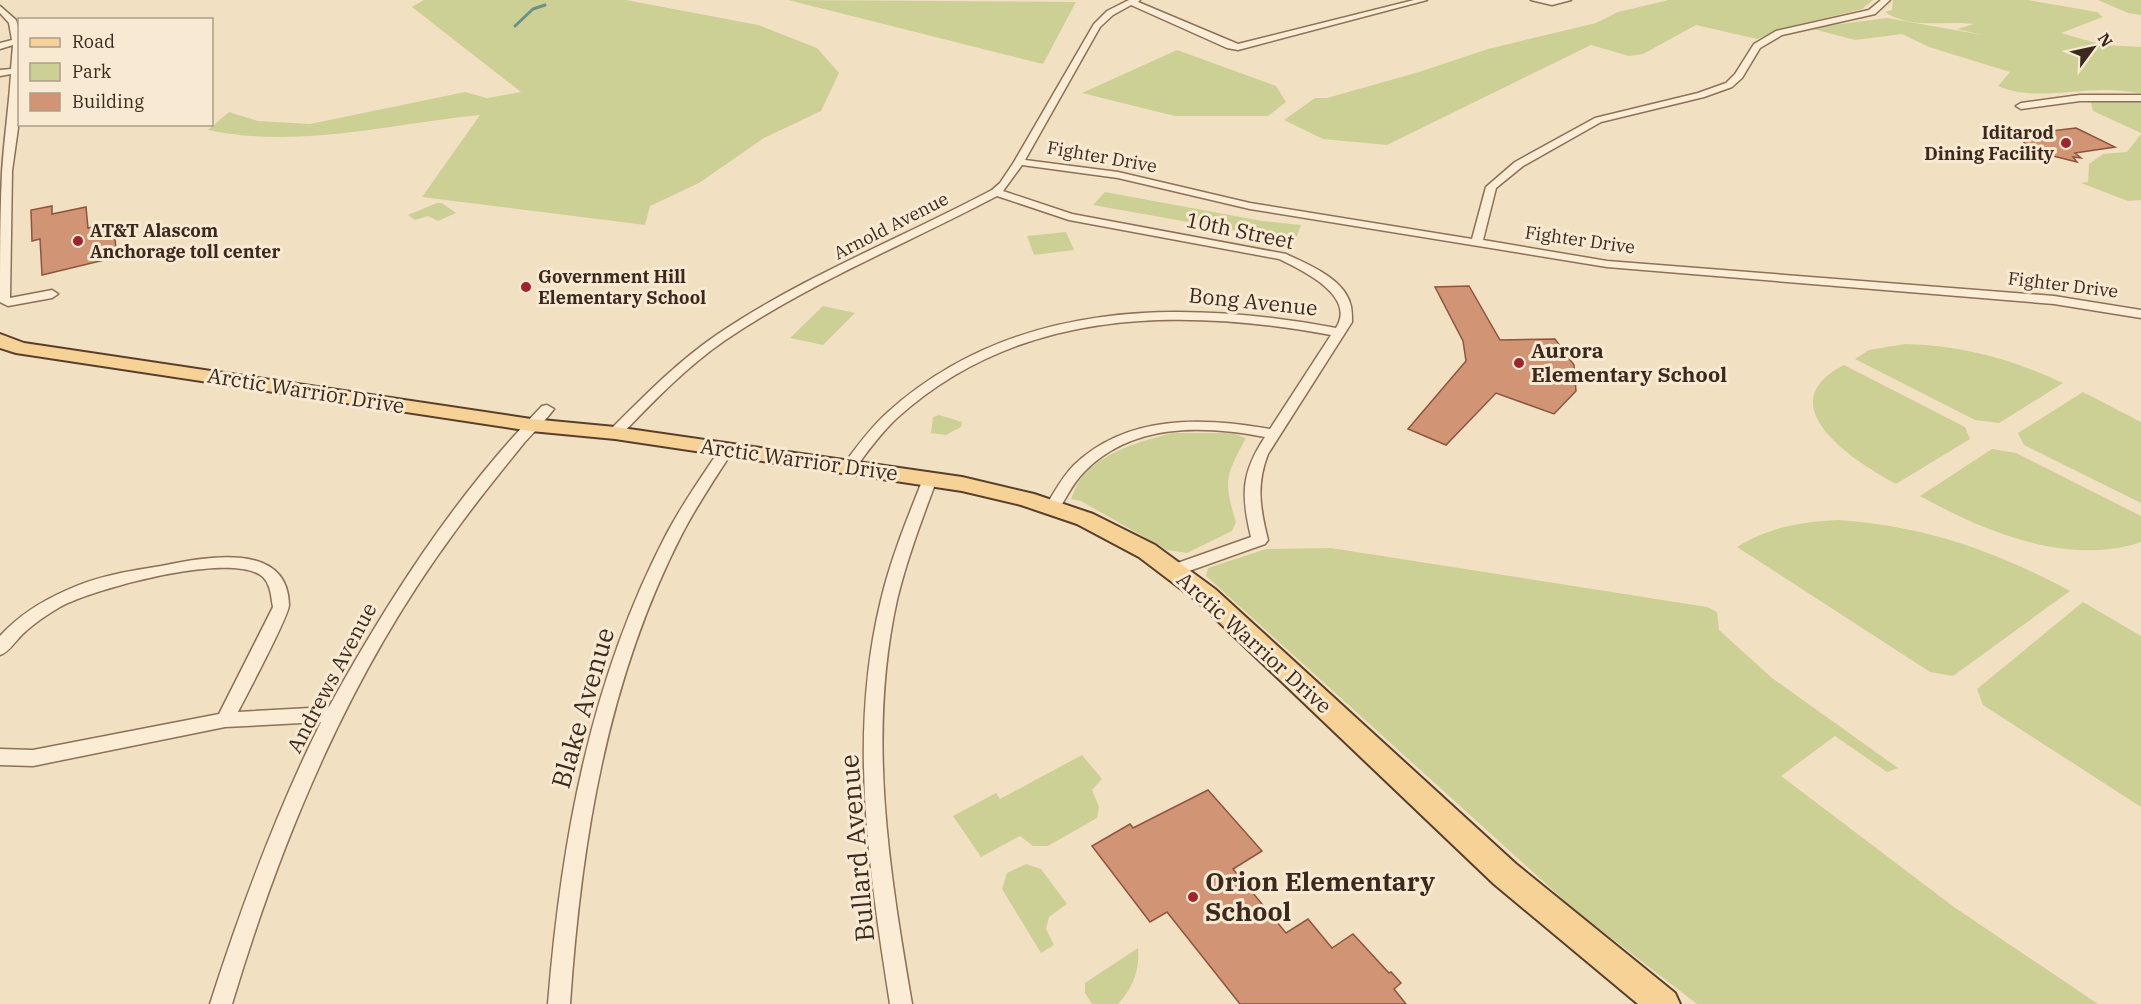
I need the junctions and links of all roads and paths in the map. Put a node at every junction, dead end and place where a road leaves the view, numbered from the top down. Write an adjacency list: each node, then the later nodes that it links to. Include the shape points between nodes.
1 (1423, 0): 5 (street, Arnold Avenue, via 1238,46 1230,46)
2 (1535, 0): 3 (street)
3 (1567, 0)
4 (1886, 0): 18 (street, via 1872,12 1779,33 1756,46 1739,76 1729,85 1598,120 1519,164 1491,187)
5 (1134, 1): 15 (street, Arnold Avenue, via 1110,13 1097,26)
6 (0, 8): 7 (street, via 13,22)
7 (17, 41): 8 (street); 9 (street)
8 (0, 46)
9 (17, 71): 10 (street); 12 (street)
10 (0, 73)
11 (2141, 98): 14 (street, via 2080,98)
12 (14, 100): 13 (street); 16 (street)
13 (0, 103)
14 (2021, 106)
15 (1019, 162): 17 (street, Arnold Avenue); 18 (street, Fighter Drive, via 1118,175 1250,206)
16 (4, 168): 19 (street)
17 (996, 192): 22 (street, 10th Street, via 1069,217 1282,256 1336,289 1344,302 1346,322); 25 (street, Arnold Avenue, via 735,328 670,377)
18 (1477, 243): 21 (street, Fighter Drive, via 1647,268 2054,300)
19 (2, 259): 20 (street, via 4,298 8,302)
20 (52, 294)
21 (2140, 312)
22 (1340, 333): 26 (street, 10th Street); 28 (street, Bong Avenue, via 1287,321 1182,313 1096,321 1049,331 1005,345 928,385 893,413)
23 (0, 339): 24 (main road, Arctic Warrior Drive, via 14,349 51,349 66,355)
24 (540, 416): 25 (main road, Arctic Warrior Drive); 33 (street, Andrews Avenue, via 423,564)
25 (615, 433): 27 (main road, Arctic Warrior Drive)
26 (1274, 434): 30 (street, via 1210,424 1145,433 1108,447 1092,458 1079,469); 31 (street, 10th Street, via 1254,470 1249,490 1260,540)
27 (727, 449): 28 (main road, Arctic Warrior Drive); 37 (street, Blake Avenue, via 675,533 626,643 607,701 581,806 571,866)
28 (849, 466): 29 (main road, Arctic Warrior Drive)
29 (930, 479): 30 (main road, Arctic Warrior Drive, via 993,490); 38 (street, Bullard Avenue, via 896,575 885,625 873,735 873,796 881,880)
30 (1053, 507): 31 (main road, Arctic Warrior Drive, via 1117,534)
31 (1175, 570): 39 (main road, Arctic Warrior Drive, via 1505,874)
32 (0, 649): 34 (street, via 18,628 64,598 92,586 219,561 243,563 274,578 281,591 281,607)
33 (335, 714): 34 (street); 36 (street, Andrews Avenue, via 264,875)
34 (225, 720): 35 (street, via 33,758)
35 (0, 757)
36 (221, 1004)
37 (559, 1004)
38 (901, 1004)
39 (1663, 1004)

